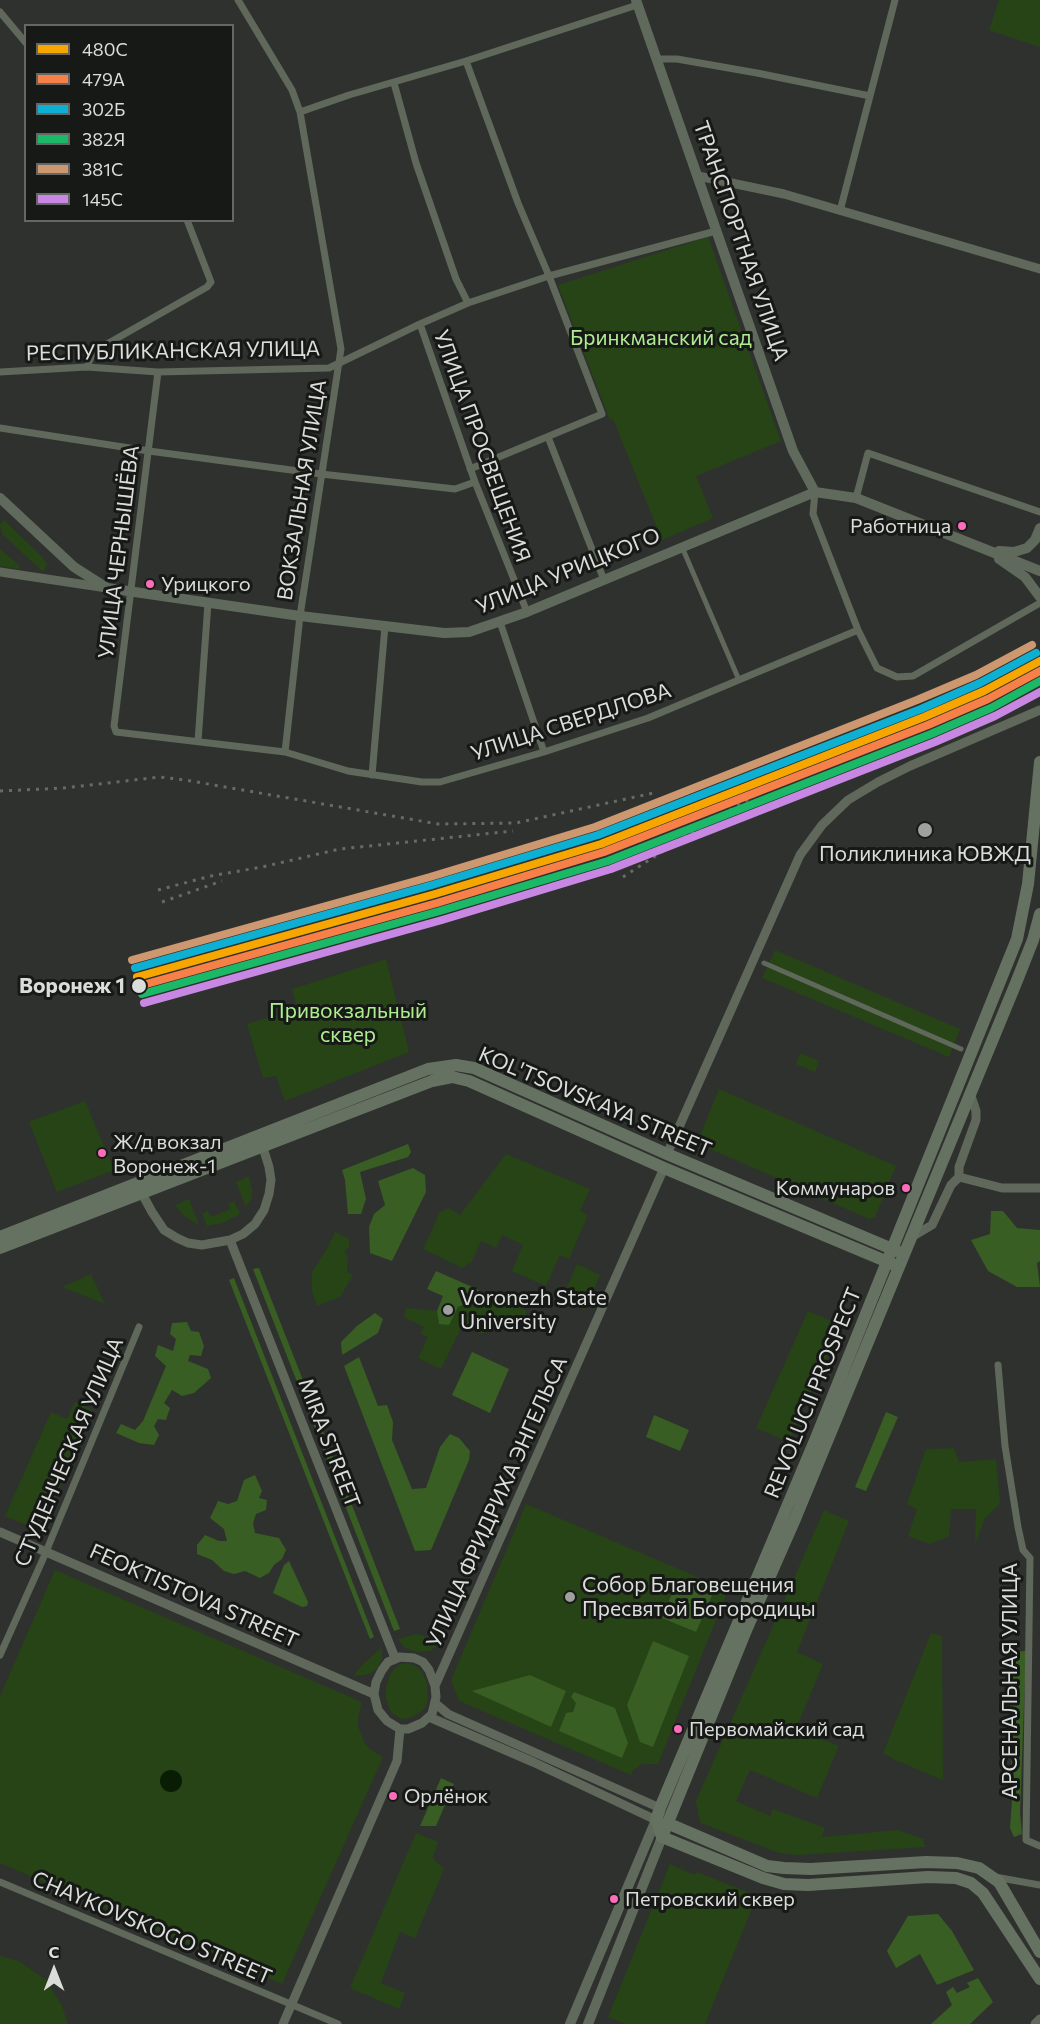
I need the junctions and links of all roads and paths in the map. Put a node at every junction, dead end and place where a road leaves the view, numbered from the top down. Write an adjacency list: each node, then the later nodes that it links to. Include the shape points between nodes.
1 (238, 0): 10 (street, ВОКЗАЛЬНАЯ УЛИЦА, via 292,90)
2 (895, 0): 9 (street)
3 (637, 2): 6 (main road, ТРАНСПОРТНАЯ УЛИЦА); 7 (street)
4 (0, 12): 5 (street)
5 (24, 42)
6 (657, 59): 9 (street, via 758,73); 11 (main road, ТРАНСПОРТНАЯ УЛИЦА)
7 (466, 61): 8 (street); 16 (street)
8 (394, 83): 10 (street); 17 (street, via 416,163)
9 (870, 96): 12 (street)
10 (300, 112): 19 (street, ВОКЗАЛЬНАЯ УЛИЦА, via 341,349)
11 (698, 176): 12 (street, via 784,194); 14 (main road, ТРАНСПОРТНАЯ УЛИЦА)
12 (840, 211): 15 (street)
13 (189, 222): 20 (street, via 211,282 93,352)
14 (716, 231): 16 (street, РЕСПУБЛИКАНСКАЯ УЛИЦА); 29 (main road, ТРАНСПОРТНАЯ УЛИЦА, via 793,451)
15 (1040, 268)
16 (549, 276): 17 (street, РЕСПУБЛИКАНСКАЯ УЛИЦА); 24 (street, via 602,414)
17 (468, 303): 18 (street, РЕСПУБЛИКАНСКАЯ УЛИЦА)
18 (420, 324): 19 (street, РЕСПУБЛИКАНСКАЯ УЛИЦА); 26 (street, УЛИЦА ПРОСВЕЩЕНИЯ)
19 (338, 365): 22 (street, РЕСПУБЛИКАНСКАЯ УЛИЦА, via 319,370); 27 (street, ВОКЗАЛЬНАЯ УЛИЦА)
20 (87, 367): 21 (street, РЕСПУБЛИКАНСКАЯ УЛИЦА); 22 (street, РЕСПУБЛИКАНСКАЯ УЛИЦА)
21 (0, 372)
22 (158, 372): 25 (street, УЛИЦА ЧЕРНЫШЁВА)
23 (0, 428): 25 (street)
24 (548, 437): 26 (street); 38 (street)
25 (149, 451): 27 (street); 40 (street, УЛИЦА ЧЕРНЫШЁВА)
26 (470, 469): 28 (street, УЛИЦА ПРОСВЕЩЕНИЯ)
27 (321, 474): 28 (street, via 455,489); 45 (street, ВОКЗАЛЬНАЯ УЛИЦА)
28 (475, 482): 44 (street, УЛИЦА ПРОСВЕЩЕНИЯ)
29 (815, 492): 31 (main road); 34 (main road, УЛИЦА УРИЦКОГО); 48 (street, via 813,514)
30 (0, 498): 39 (main road, via 75,567)
31 (856, 498): 32 (street, via 868,453); 35 (main road)
32 (1040, 512)
33 (1040, 528): 35 (main road, via 1027,548 1014,552)
34 (682, 546): 38 (main road, УЛИЦА УРИЦКОГО); 49 (street)
35 (987, 550): 36 (main road); 41 (main road, via 1025,577)
36 (1040, 570)
37 (0, 572): 39 (street, УЛИЦА УРИЦКОГО)
38 (604, 580): 44 (main road, УЛИЦА УРИЦКОГО)
39 (107, 588): 40 (main road, УЛИЦА УРИЦКОГО)
40 (132, 592): 42 (main road, УЛИЦА УРИЦКОГО); 51 (street, УЛИЦА ЧЕРНЫШЁВА, via 114,726)
41 (1040, 597)
42 (208, 603): 45 (main road, УЛИЦА УРИЦКОГО); 52 (street)
43 (1040, 603): 48 (street, via 913,676 897,678 877,668)
44 (527, 612): 46 (main road, УЛИЦА УРИЦКОГО)
45 (300, 616): 47 (main road, УЛИЦА УРИЦКОГО); 53 (street, ВОКЗАЛЬНАЯ УЛИЦА)
46 (500, 622): 47 (main road, УЛИЦА УРИЦКОГО, via 469,632 444,633); 54 (street)
47 (385, 626): 56 (street)
48 (858, 630): 49 (street, УЛИЦА СВЕРДЛОВА)
49 (740, 680): 54 (street, УЛИЦА СВЕРДЛОВА, via 648,718)
50 (1040, 710): 62 (street, via 878,782 848,800 822,825 802,851)
51 (120, 733): 52 (street, УЛИЦА СВЕРДЛОВА)
52 (198, 741): 53 (street, УЛИЦА СВЕРДЛОВА)
53 (285, 752): 56 (street, УЛИЦА СВЕРДЛОВА)
54 (544, 752): 56 (street, УЛИЦА СВЕРДЛОВА, via 440,782)
55 (1040, 762): 71 (main road, REVOLUCII PROSPECT, via 1028,884 1017,939)
56 (372, 775)
57 (1040, 914): 60 (main road, REVOLUCII PROSPECT)
58 (764, 963): 59 (street)
59 (961, 1049)
60 (970, 1093): 64 (street, via 976,1120); 68 (main road, REVOLUCII PROSPECT)
61 (261, 1141): 62 (main road, KOL'TSOVSKAYA STREET, via 428,1069 456,1065 474,1068); 63 (main road, KOL'TSOVSKAYA STREET, via 452,1077 470,1081); 65 (main road, KOL'TSOVSKAYA STREET); 69 (street, via 271,1180 264,1210 255,1224)
62 (668, 1154): 63 (main road); 71 (main road, KOL'TSOVSKAYA STREET)
63 (664, 1167): 71 (main road, KOL'TSOVSKAYA STREET); 78 (street, УЛИЦА ФРИДРИХА ЭНГЕЛЬСА)
64 (959, 1177): 66 (street, via 1002,1188); 68 (street, via 951,1185 932,1225)
65 (140, 1188): 67 (main road, KOL'TSOVSKAYA STREET); 69 (street, via 164,1230 177,1238 202,1245); 70 (main road, KOL'TSOVSKAYA STREET)
66 (1040, 1188)
67 (0, 1237)
68 (910, 1238): 71 (main road, REVOLUCII PROSPECT)
69 (230, 1240): 77 (street, MIRA STREET)
70 (0, 1248)
71 (895, 1258): 83 (main road, REVOLUCII PROSPECT)
72 (139, 1327): 75 (street, СТУДЕНЧЕСКАЯ УЛИЦА)
73 (998, 1365): 85 (street, АРСЕНАЛЬНАЯ УЛИЦА, via 1018,1527 1023,1550 1030,1558 1026,1840)
74 (0, 1532): 75 (street, FEOKTISTOVA STREET)
75 (46, 1551): 76 (street, СТУДЕНЧЕСКАЯ УЛИЦА); 79 (street, FEOKTISTOVA STREET)
76 (0, 1655)
77 (395, 1659): 78 (street, УЛИЦА ФРИДРИХА ЭНГЕЛЬСА, via 409,1657 423,1662); 79 (street, via 378,1676)
78 (435, 1686): 80 (street, УЛИЦА ФРИДРИХА ЭНГЕЛЬСА)
79 (374, 1694): 82 (street, via 382,1716)
80 (435, 1703): 81 (street, УЛИЦА ФРИДРИХА ЭНГЕЛЬСА); 83 (street, via 448,1714)
81 (429, 1718): 82 (street); 83 (street)
82 (400, 1729): 93 (street, via 397,1761)
83 (661, 1817): 84 (main road, REVOLUCII PROSPECT); 86 (main road, via 767,1866 811,1869 957,1863); 91 (main road, REVOLUCII PROSPECT)
84 (662, 1837): 90 (main road, via 784,1884 928,1877 971,1883 983,1893); 92 (main road, REVOLUCII PROSPECT)
85 (1040, 1846)
86 (992, 1877): 88 (street); 89 (main road, via 999,1882)
87 (0, 1882): 93 (street, CHAYKOVSKOGO STREET)
88 (1040, 1885)
89 (1040, 1953)
90 (1040, 1979)
91 (585, 1990): 92 (main road, via 596,1989); 98 (main road, REVOLUCII PROSPECT)
92 (599, 1995): 95 (main road, REVOLUCII PROSPECT)
93 (292, 2004): 96 (street); 97 (street, CHAYKOVSKOGO STREET)
94 (1040, 2019): 99 (street)
95 (592, 2023)
96 (283, 2024)
97 (338, 2024)
98 (570, 2024)
99 (1035, 2024)

